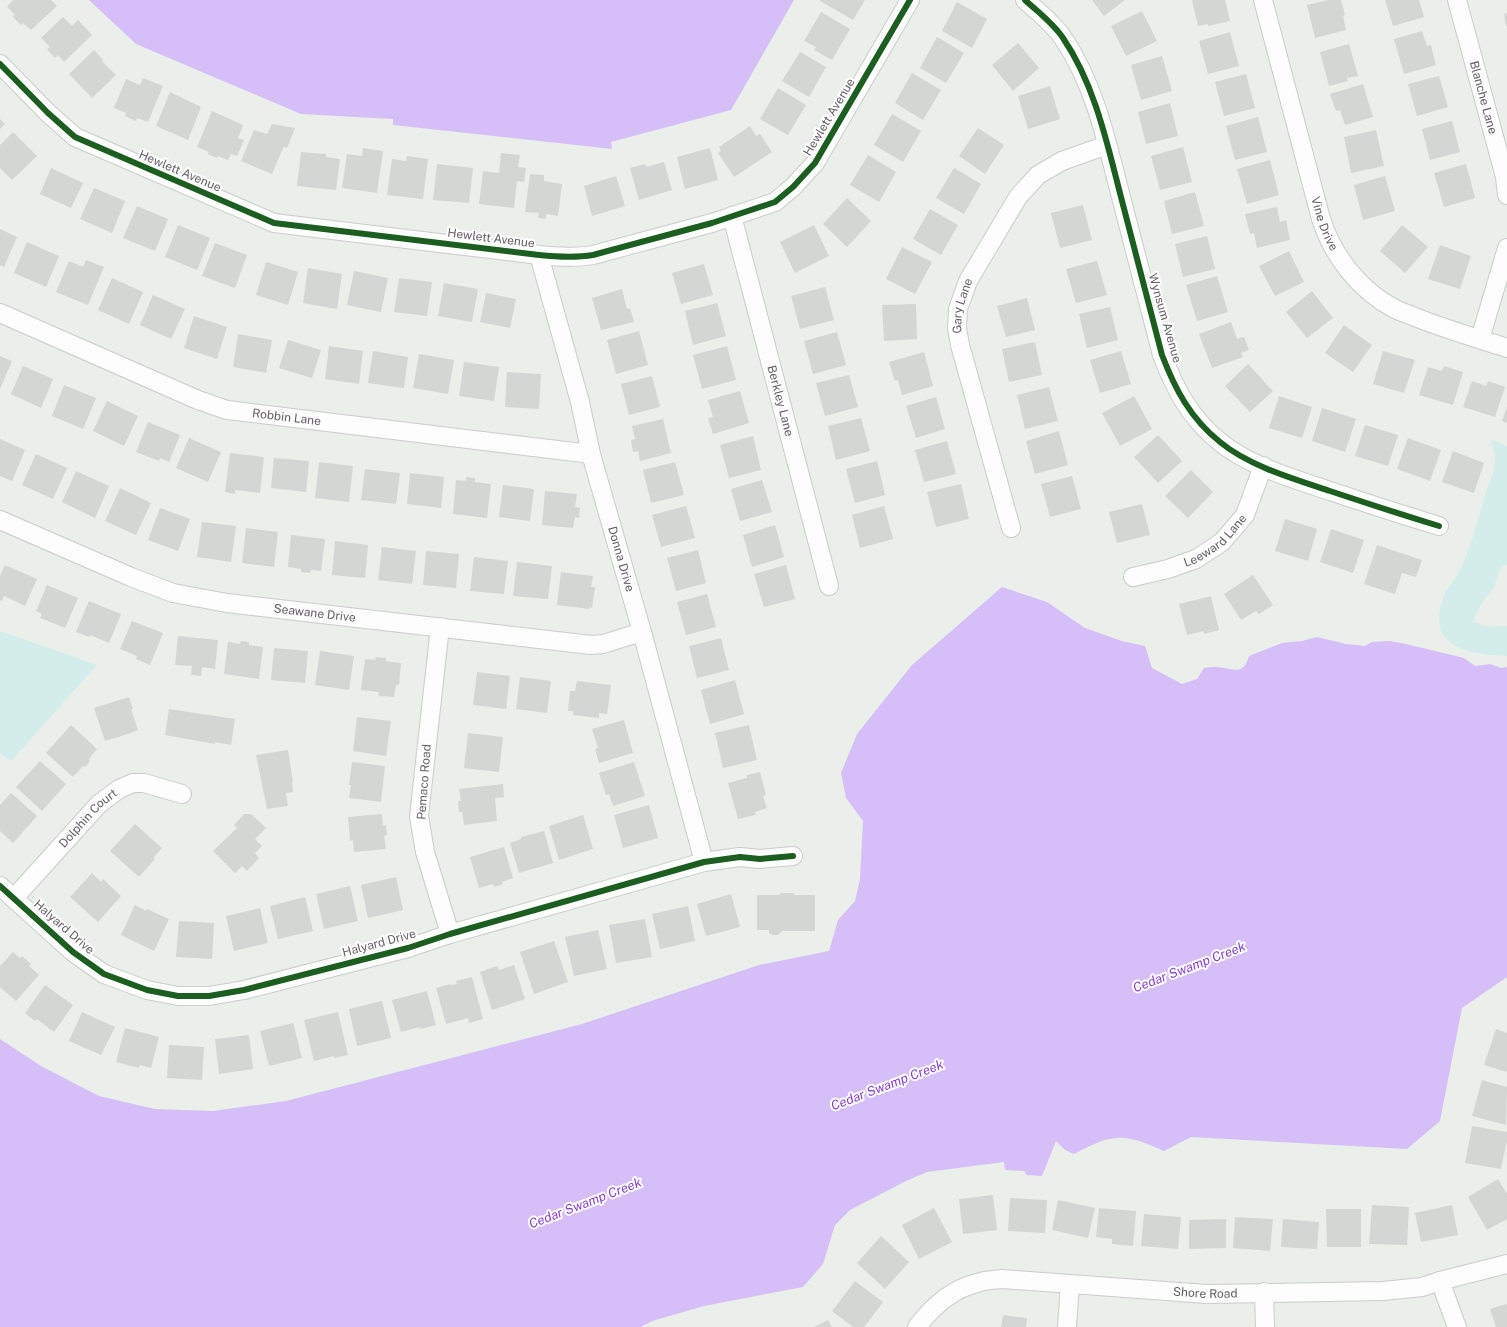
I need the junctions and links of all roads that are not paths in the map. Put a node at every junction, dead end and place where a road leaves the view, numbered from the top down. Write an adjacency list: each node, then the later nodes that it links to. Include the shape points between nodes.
1 (910, 0): 8 (street, Hewlett Avenue, via 815,163 775,202)
2 (1024, 0): 6 (street, Wynsum Avenue, via 1063,37 1088,86)
3 (1263, 0): 12 (street, Vine Drive, via 1321,220 1344,265 1366,289 1395,309 1428,323)
4 (1457, 0): 7 (street, Blanche Lane, via 1505,177)
5 (0, 64): 10 (street, Hewlett Avenue, via 48,113 75,136 274,223)
6 (1108, 145): 15 (street, Wynsum Avenue, via 1162,355 1174,385 1193,416 1220,442); 18 (street, Gary Lane, via 1062,161 1038,175 1023,191 968,281 958,309 957,328 960,345)
7 (1507, 194)
8 (732, 216): 10 (street, Hewlett Avenue, via 593,255); 20 (street, Berkley Lane)
9 (1507, 248): 12 (street)
10 (539, 255): 14 (street, Donna Drive, via 580,402)
11 (0, 313): 14 (street, Robbin Lane, via 198,400 227,410)
12 (1480, 339): 13 (street, Vine Drive)
13 (1507, 348)
14 (591, 454): 22 (street, Donna Drive)
15 (1263, 466): 17 (street, Wynsum Avenue); 19 (street, Leeward Lane, via 1245,515 1222,542 1196,559)
16 (0, 520): 21 (street, Seawane Drive, via 173,593 228,603)
17 (1439, 526)
18 (1011, 528)
19 (1133, 578)
20 (829, 586)
21 (440, 627): 22 (street, Seawane Drive, via 591,645); 28 (street, Pemaco Road, via 419,816 425,852)
22 (642, 632): 25 (street, Donna Drive)
23 (182, 794): 27 (street, Dolphin Court, via 133,782 120,789 99,804)
24 (793, 856): 25 (street, Halyard Drive, via 760,859 740,857)
25 (704, 862): 28 (street, Halyard Drive)
26 (0, 886): 27 (street, Halyard Drive)
27 (14, 898): 28 (street, Halyard Drive, via 73,952 104,974 147,990 178,996 208,996 244,990 408,948)
28 (450, 934)
29 (1507, 1264): 30 (street, Shore Road)
30 (1440, 1281): 32 (street, Shore Road, via 1422,1287 1383,1291); 36 (street)
31 (1070, 1284): 32 (street, Shore Road, via 1207,1294); 33 (street, Shore Road, via 1002,1279 978,1282 939,1303); 34 (street)
32 (1264, 1292): 35 (street)
33 (917, 1327)
34 (1067, 1327)
35 (1264, 1327)
36 (1457, 1327)

